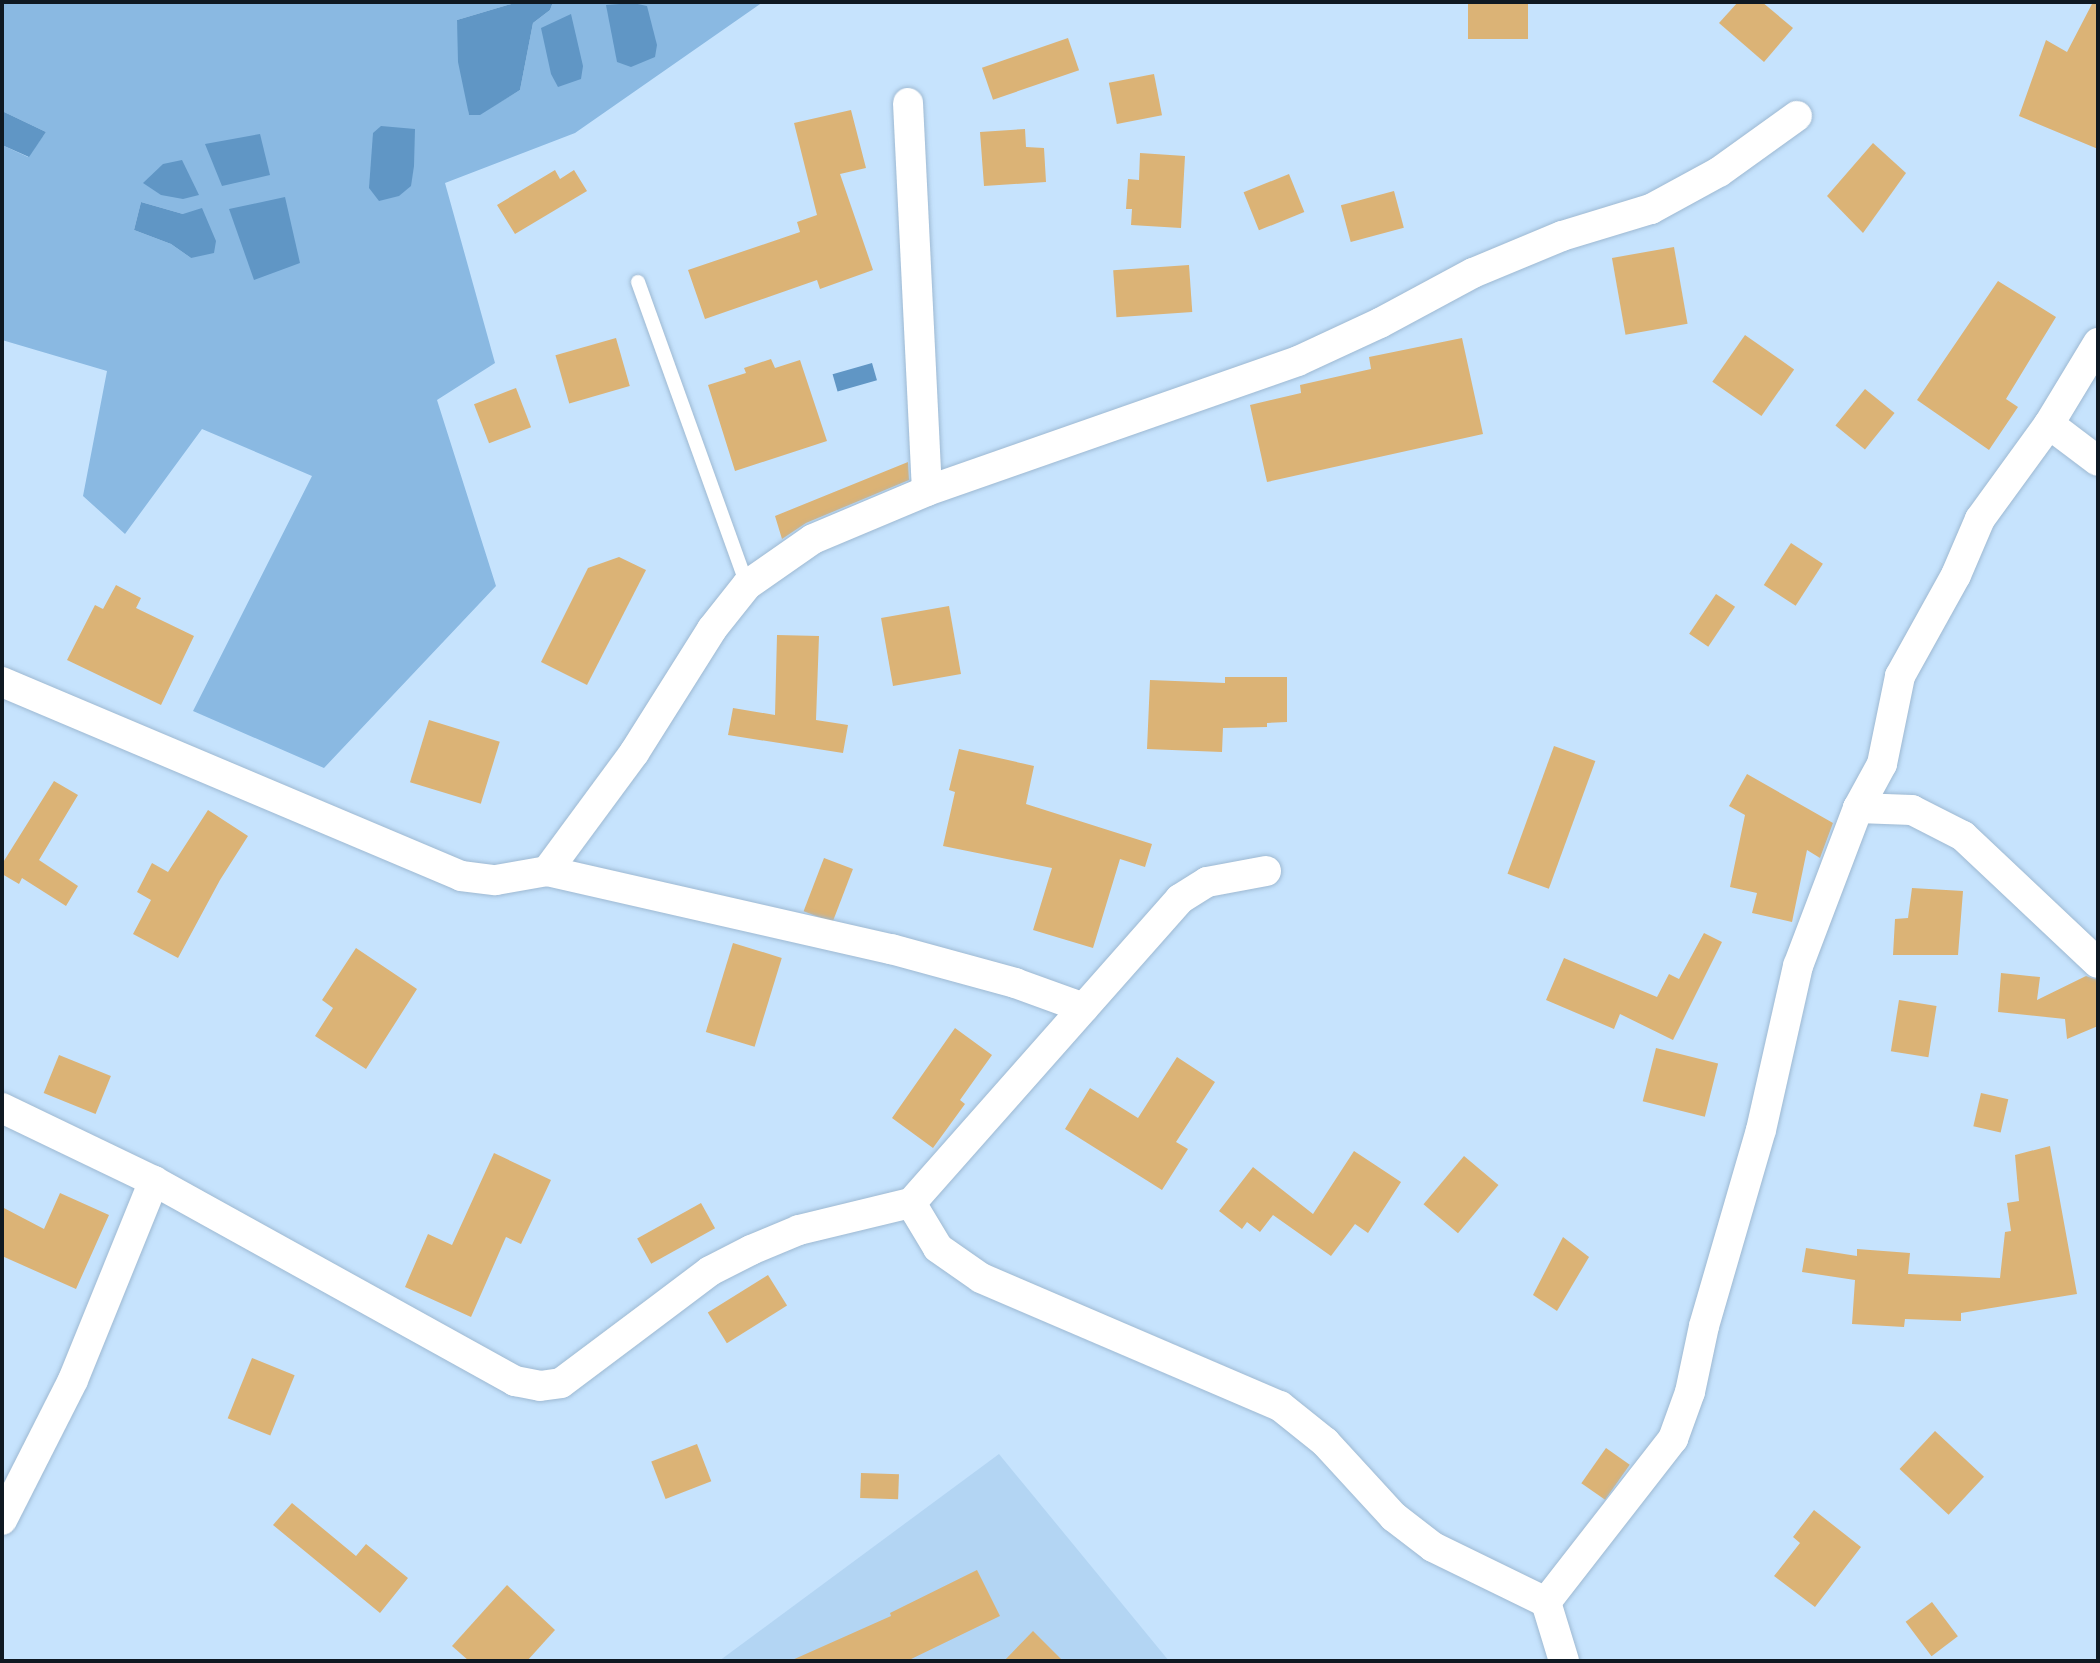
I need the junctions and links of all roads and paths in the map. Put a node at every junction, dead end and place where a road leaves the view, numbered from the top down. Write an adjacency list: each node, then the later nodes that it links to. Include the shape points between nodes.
1 (908, 103): 7 (street)
2 (1797, 116): 7 (street, via 1719,172 1651,209 1562,236 1472,274 1298,361)
3 (638, 282): 8 (lane)
4 (2098, 343): 5 (street)
5 (2049, 424): 6 (street); 10 (street, via 1980,519 1956,575 1900,676 1882,764)
6 (2098, 461)
7 (927, 491): 8 (street, via 813,539)
8 (747, 585): 11 (street, via 712,629 634,753)
9 (2, 682): 11 (street, via 461,876 496,880)
10 (1858, 808): 13 (street, via 1912,810 1963,836); 19 (street, via 1798,966 1773,1086 1673,1439)
11 (547, 871): 14 (street, via 891,949 1015,983)
12 (1266, 871): 14 (street, via 1207,882 1180,899)
13 (2098, 963)
14 (1084, 1008): 17 (street)
15 (2, 1108): 16 (street)
16 (154, 1181): 17 (street, via 515,1381 540,1385 561,1382 710,1271 751,1250 799,1230); 18 (street, via 73,1380)
17 (911, 1203): 19 (street, via 938,1248 981,1278 1280,1406 1325,1442 1394,1517 1433,1547)
18 (2, 1520)
19 (1546, 1602): 20 (street)
20 (1564, 1661)

